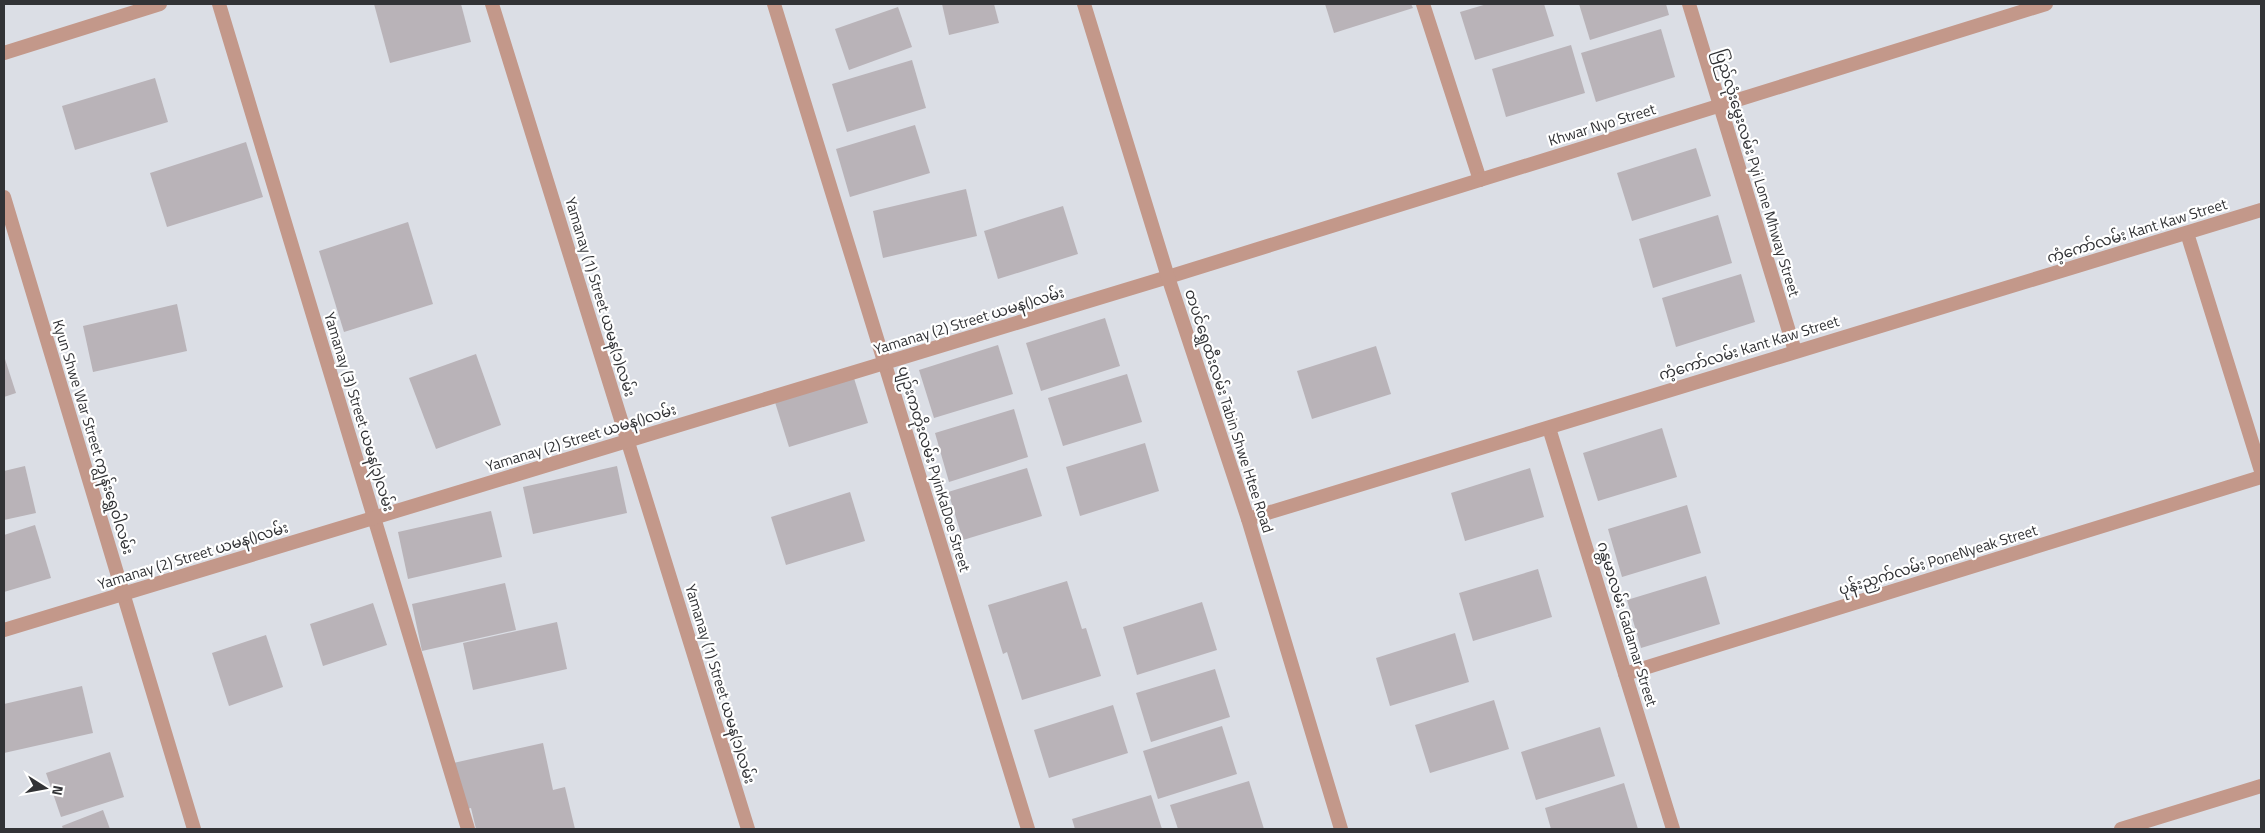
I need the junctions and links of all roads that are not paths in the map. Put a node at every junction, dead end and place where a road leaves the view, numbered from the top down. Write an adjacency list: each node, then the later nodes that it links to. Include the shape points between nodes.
1 (160, 4): 9 (street)
2 (218, 4): 22 (street, Yamanay (3) Street ယမန(၃)လမ်း)
3 (492, 4): 19 (street, Yamanay (1) Street ယမန(၁)လမ်း)
4 (774, 4): 17 (street, ပျဉ်းကတိုးလမ်း PyinKaDoe Street)
5 (1084, 4): 15 (street, တပင်ရွှေထီးလမ်း Tabin Shwe Htee Road)
6 (1423, 4): 11 (street)
7 (1689, 4): 10 (street, ပြည်လုံးမွှေးလမ်း Pyi Lone Mhway Street)
8 (2046, 4): 10 (street, Khwar Nyo Street)
9 (4, 53)
10 (1720, 105): 11 (street, Khwar Nyo Street); 16 (street, ပြည်လုံးမွှေးလမ်း Pyi Lone Mhway Street)
11 (1480, 180): 15 (street, Khwar Nyo Street)
12 (4, 197): 24 (street, Kyun Shwe War Street ကျွန်းရွှေဝါလမ်း)
13 (2261, 210): 14 (street, ကံ့ကော်လမ်း Kant Kaw Street)
14 (2187, 233): 16 (street, ကံ့ကော်လမ်း Kant Kaw Street); 20 (street)
15 (1168, 277): 17 (street, Yamanay (2) Street ယမန()လမ်း); 23 (street, တပင်ရွှေထီးလမ်း Tabin Shwe Htee Road)
16 (1795, 351): 18 (street, ကံ့ကော်လမ်း Kant Kaw Street)
17 (884, 363): 19 (street, Yamanay (2) Street ယမန()လမ်း); 31 (street, ပျဉ်းကတိုးလမ်း PyinKaDoe Street)
18 (1549, 428): 23 (street, ကံ့ကော်လမ်း Kant Kaw Street); 26 (street, ဂန္တမာလမ်း Gadamar Street)
19 (627, 441): 22 (street, Yamanay (2) Street ယမန()လမ်း); 30 (street, Yamanay (1) Street ယမန(၁)လမ်း)
20 (2261, 471)
21 (2261, 477): 26 (street, ပုန်းညှက်လမ်း PoneNyeak Street)
22 (375, 518): 24 (street, Yamanay (2) Street ယမန()လမ်း); 29 (street, Yamanay (3) Street ယမန(၃)လမ်း)
23 (1248, 519): 32 (street, တပင်ရွှေထီးလမ်း Tabin Shwe Htee Road)
24 (124, 594): 25 (street, Yamanay (2) Street ယမန()လမ်း); 28 (street, Kyun Shwe War Street ကျွန်းရွှေဝါလမ်း)
25 (4, 630)
26 (1625, 674): 33 (street, ဂန္တမာလမ်း Gadamar Street)
27 (2261, 786): 34 (street)
28 (194, 829)
29 (468, 829)
30 (748, 829)
31 (1028, 829)
32 (1340, 829)
33 (1674, 829)
34 (2121, 829)

